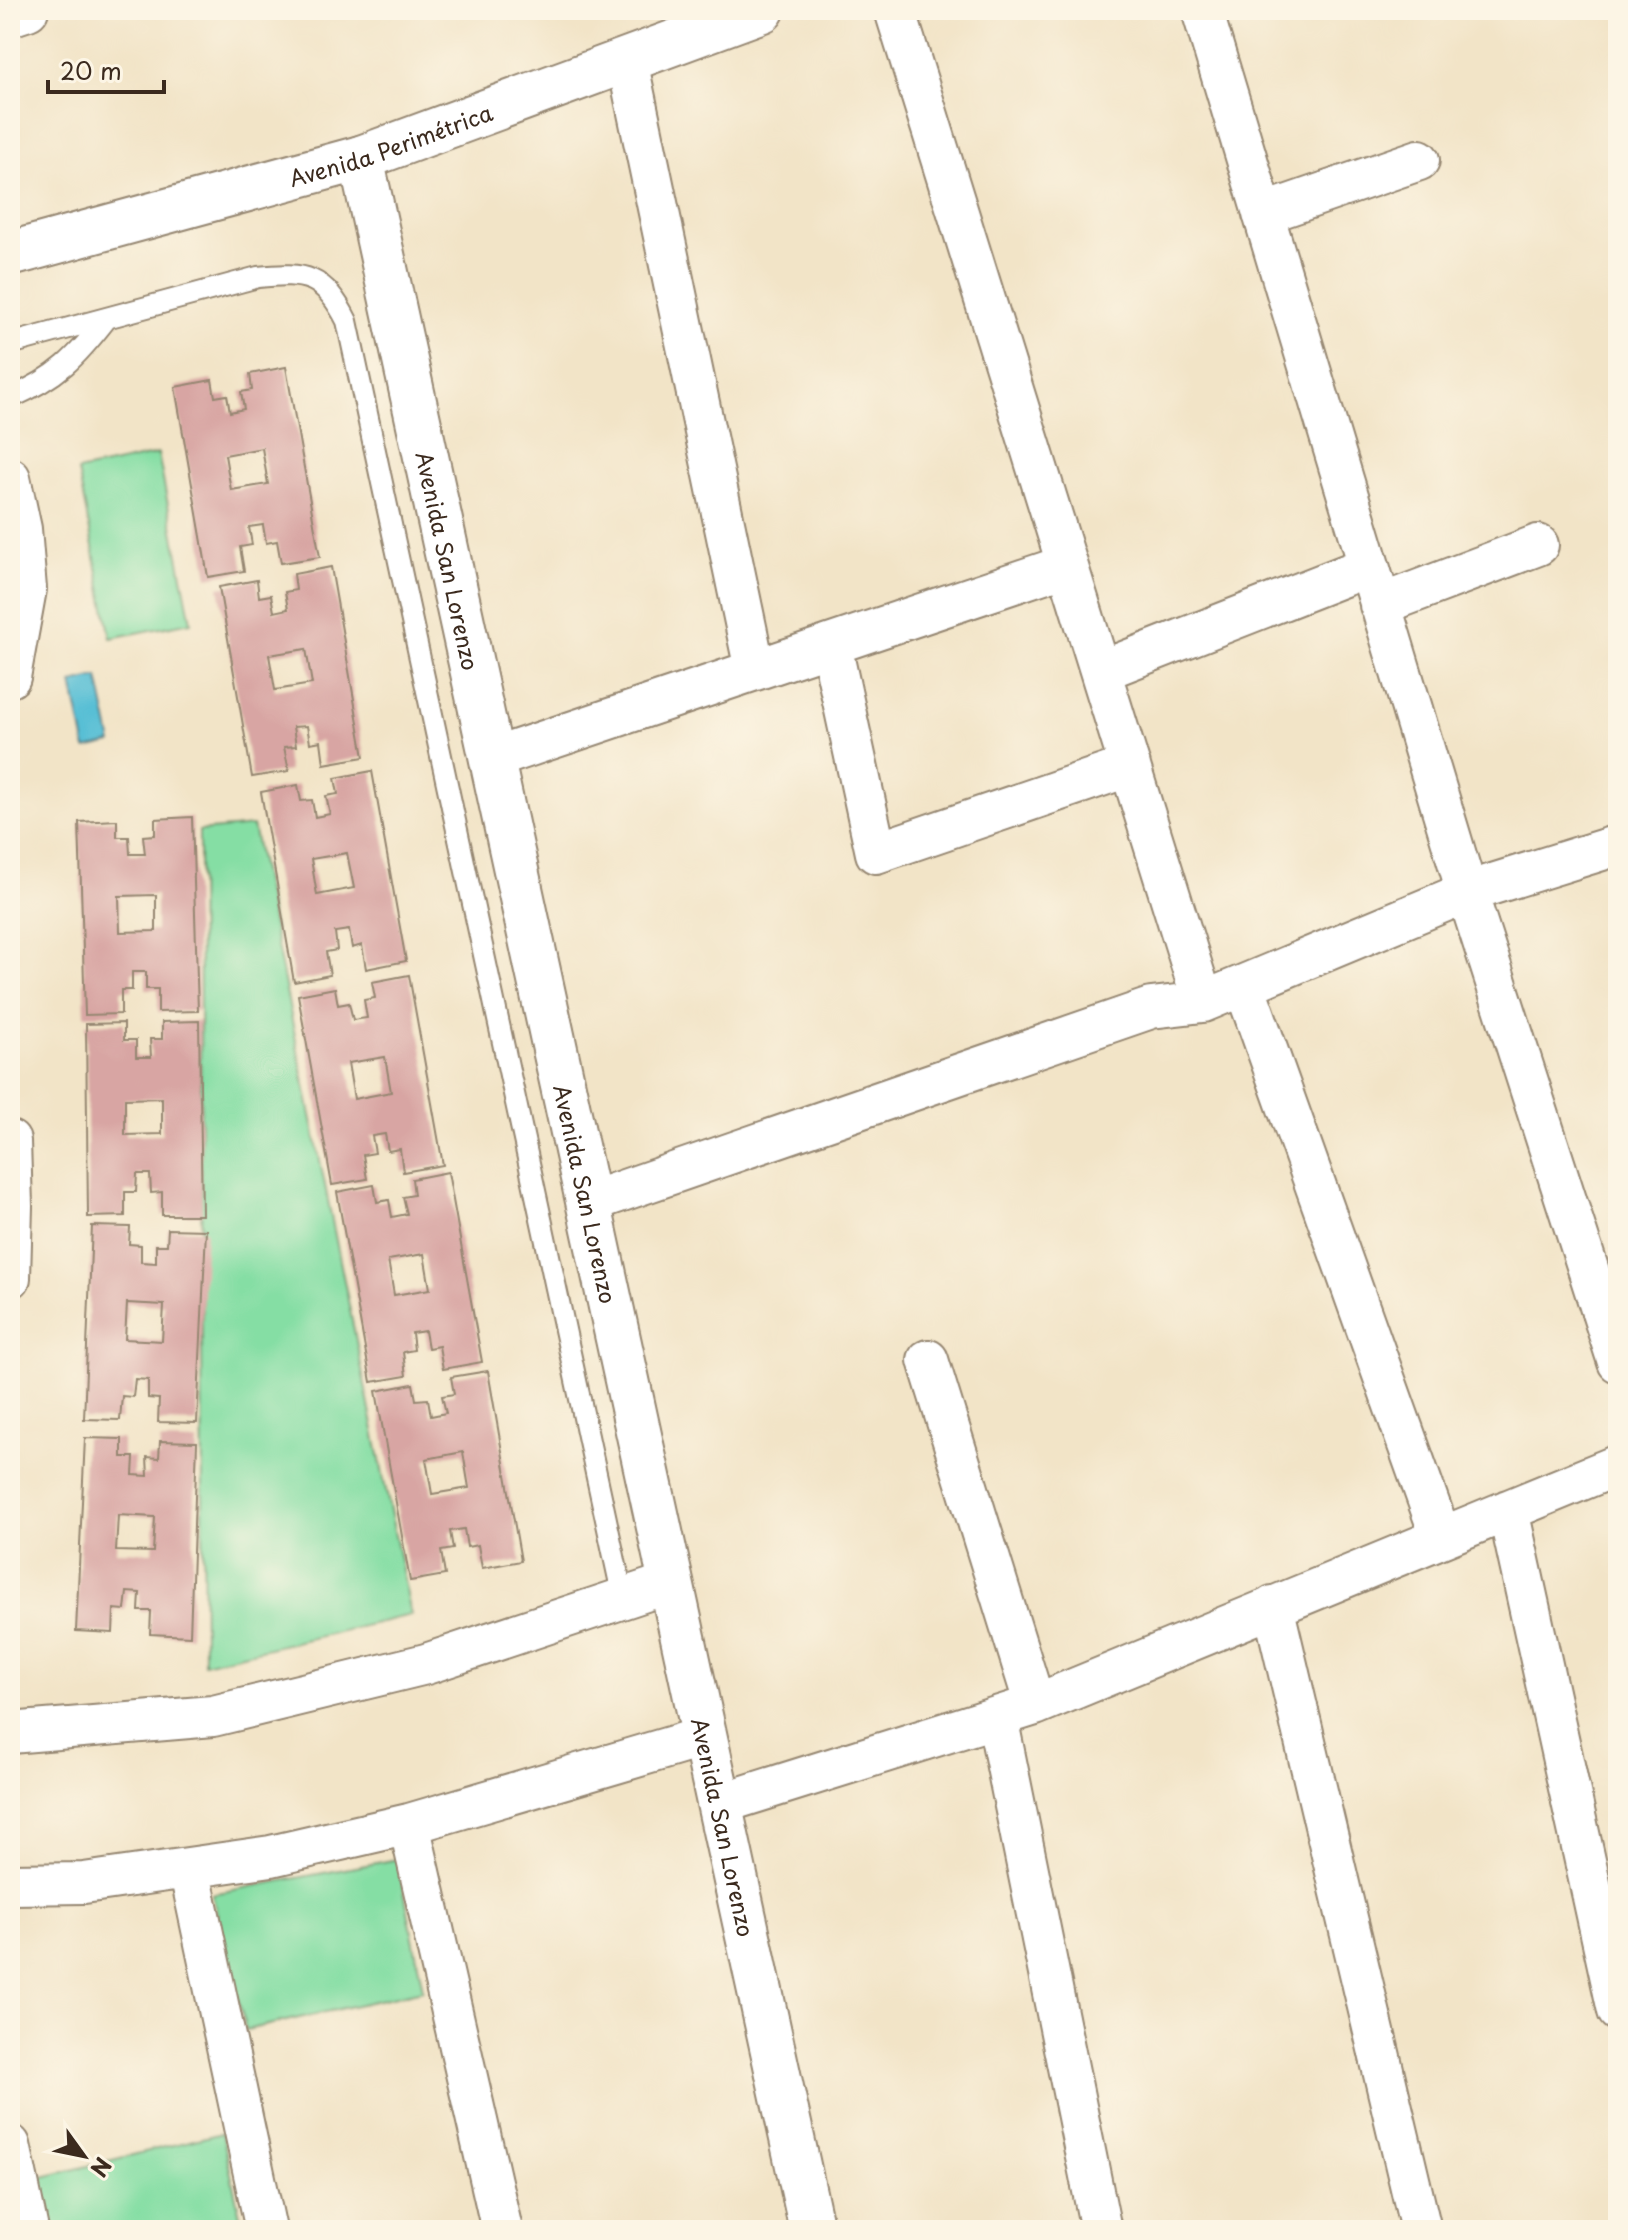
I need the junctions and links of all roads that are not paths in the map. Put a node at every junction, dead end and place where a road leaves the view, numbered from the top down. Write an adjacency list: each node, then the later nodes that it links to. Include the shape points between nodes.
1 (28, 10): 5 (street)
2 (762, 10): 6 (street, Avenida Perimétrica)
3 (895, 10): 16 (street)
4 (1202, 10): 9 (street)
5 (10, 16)
6 (627, 60): 7 (street, Avenida Perimétrica); 20 (street)
7 (361, 158): 10 (street, Avenida Perimétrica); 23 (street, Avenida San Lorenzo)
8 (1419, 160): 9 (street)
9 (1263, 214): 17 (street)
10 (10, 254)
11 (107, 318): 12 (lane); 13 (lane, via 77,356 42,384); 38 (lane, via 289,273 314,279 335,297 347,321)
12 (10, 344)
13 (10, 398)
14 (10, 478): 22 (street, via 26,589)
15 (1538, 545): 18 (street)
16 (1067, 565): 19 (street); 21 (street)
17 (1369, 566): 18 (street); 21 (street)
18 (1380, 605): 26 (street)
19 (831, 645): 20 (street); 24 (street, via 876,853)
20 (755, 670): 23 (street)
21 (1101, 671): 24 (street)
22 (10, 677)
23 (491, 759): 30 (street, Avenida San Lorenzo)
24 (1130, 766): 28 (street)
25 (1618, 845): 26 (street)
26 (1467, 892): 27 (street); 33 (street)
27 (1244, 985): 28 (street); 36 (street)
28 (1203, 1002): 30 (street, via 1151,1008)
29 (10, 1141): 31 (street)
30 (587, 1203): 37 (street, Avenida San Lorenzo)
31 (10, 1278)
32 (928, 1360): 40 (street)
33 (1618, 1362)
34 (1618, 1465): 35 (street)
35 (1508, 1510): 36 (street); 48 (street)
36 (1441, 1537): 39 (street)
37 (669, 1583): 38 (street); 43 (street, Avenida San Lorenzo)
38 (623, 1598): 42 (street, via 426,1664 213,1716)
39 (1273, 1606): 40 (street); 55 (street)
40 (1035, 1705): 41 (street)
41 (997, 1717): 44 (street); 54 (street)
42 (10, 1733)
43 (704, 1737): 44 (street, Avenida San Lorenzo); 45 (street)
44 (719, 1804): 53 (street, Avenida San Lorenzo)
45 (409, 1824): 46 (street, via 271,1856); 52 (street)
46 (189, 1868): 47 (street, via 84,1883); 51 (street)
47 (10, 1884)
48 (1618, 2011)
49 (10, 2145): 50 (street)
50 (28, 2230)
51 (266, 2230)
52 (502, 2230)
53 (812, 2230)
54 (1101, 2230)
55 (1421, 2230)

